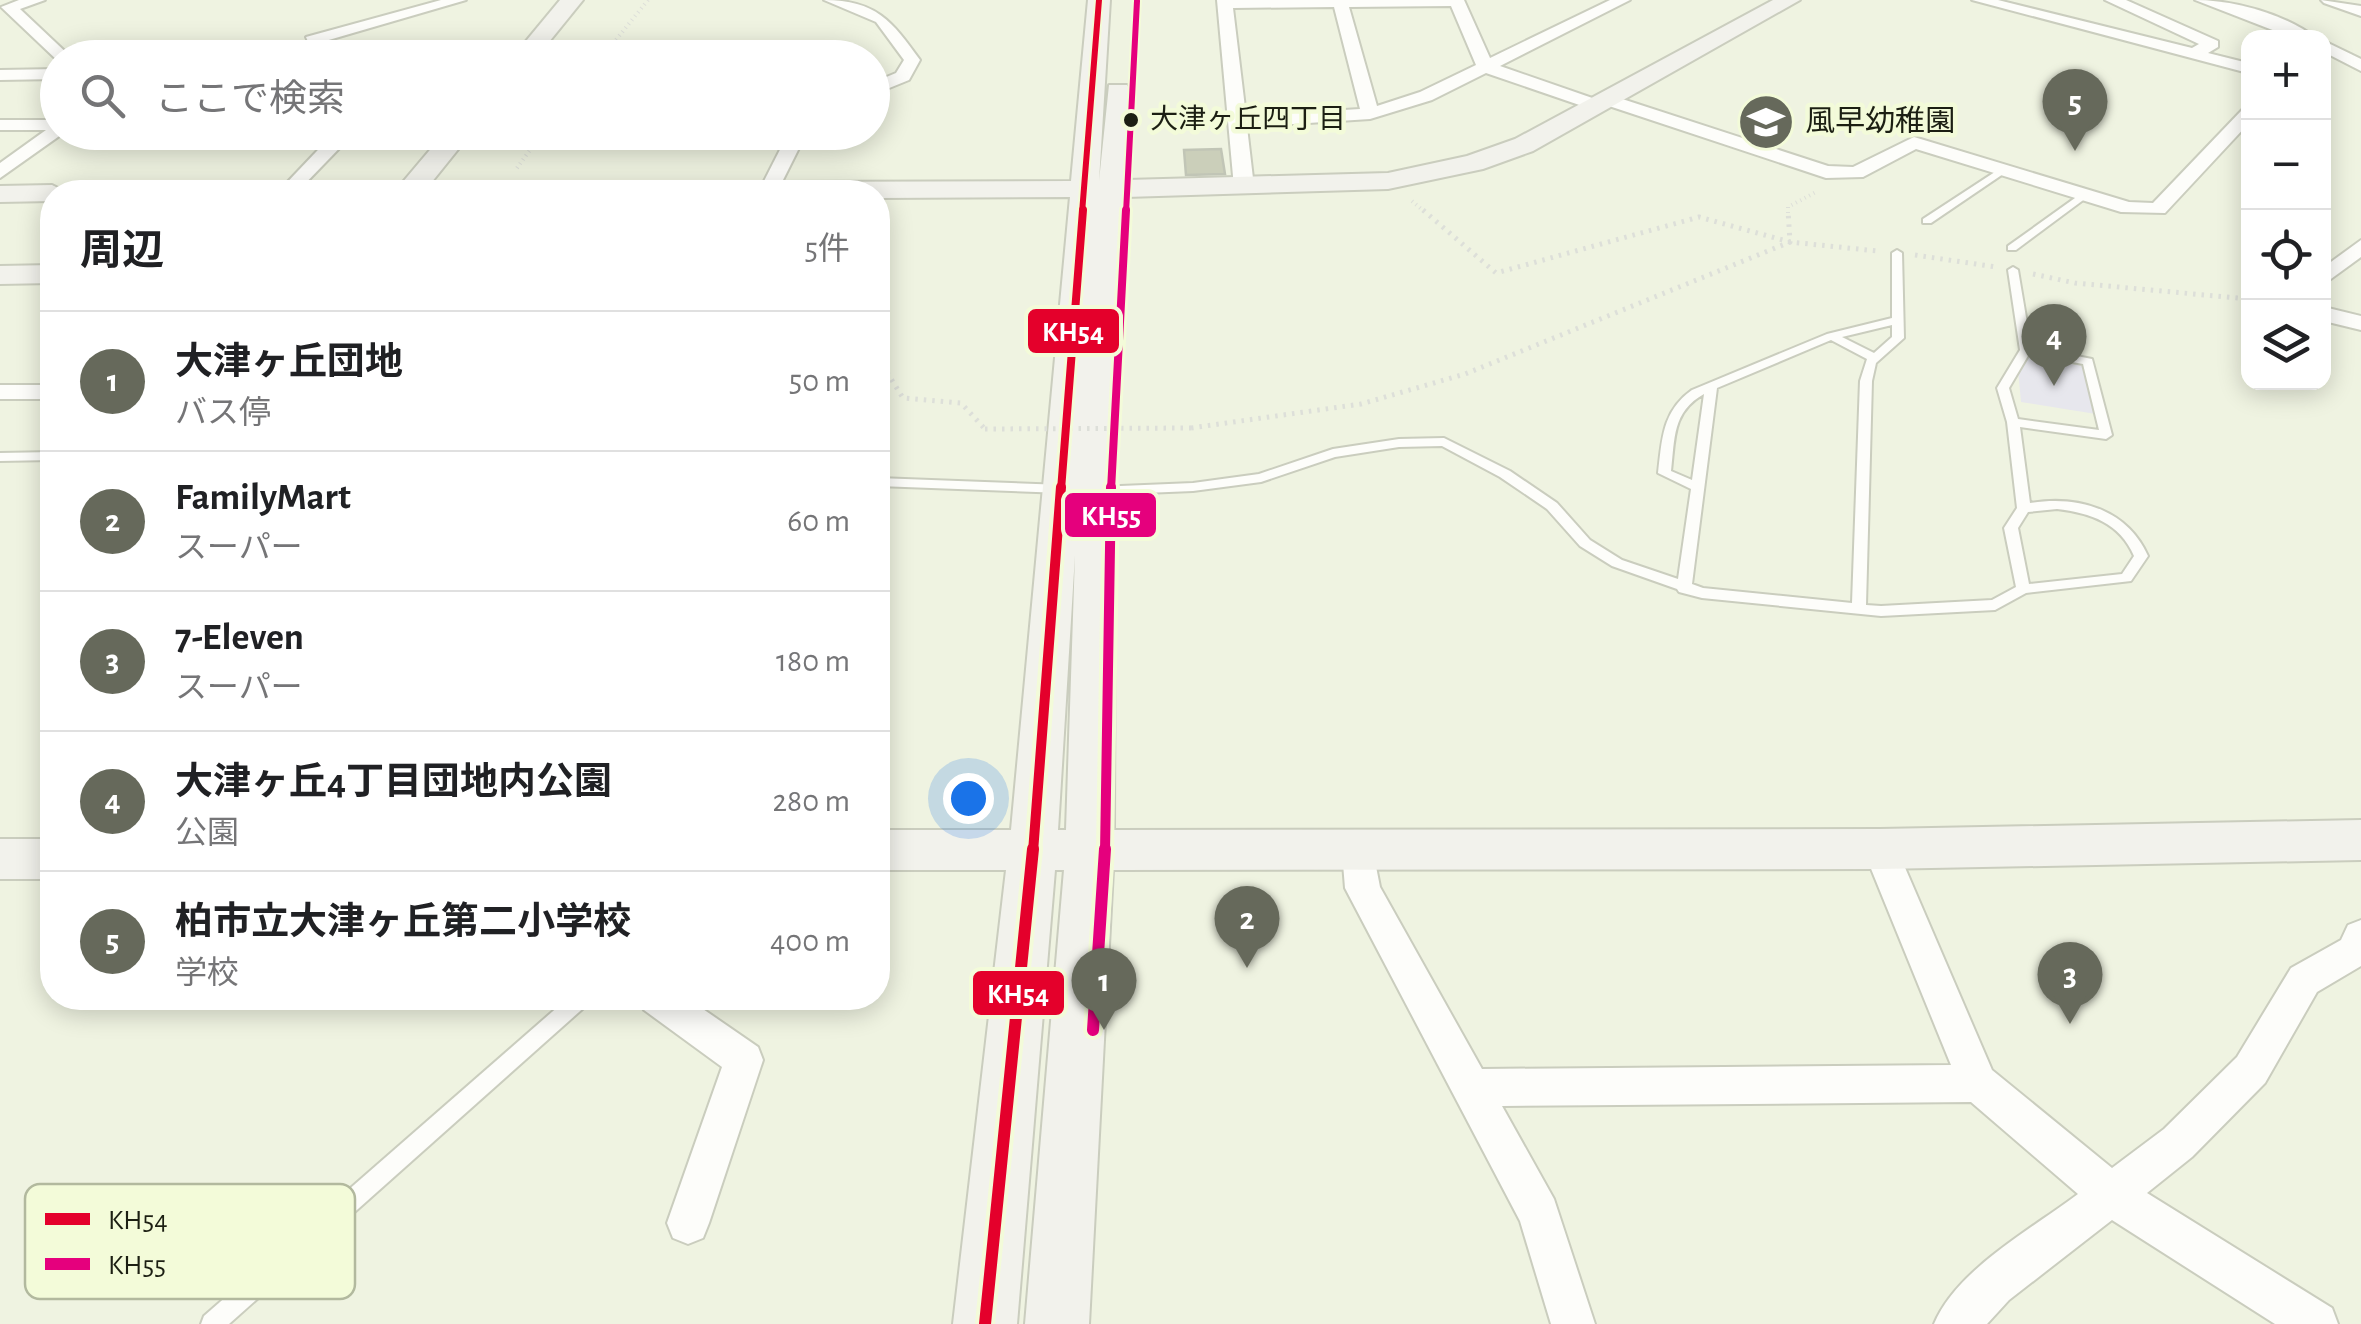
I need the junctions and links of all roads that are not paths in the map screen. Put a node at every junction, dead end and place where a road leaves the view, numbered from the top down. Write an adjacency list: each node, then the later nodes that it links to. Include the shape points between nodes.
1 (37, 0): 23 (street, via 9,6)
2 (458, 0): 24 (street)
3 (572, 0): 25 (street)
4 (832, 0): 19 (street)
5 (876, 0): 19 (street)
6 (1099, 0): 50 (street)
7 (1122, 0): 50 (street)
8 (1570, 0): 21 (street)
9 (1622, 0): 21 (street)
10 (1789, 0): 34 (street)
11 (1980, 0): 27 (street)
12 (2113, 0): 27 (street, via 2212,44)
13 (2205, 0): 14 (street); 22 (street)
14 (2214, 0)
15 (2329, 0): 20 (street)
16 (1225, 1): 17 (street); 37 (street)
17 (1340, 1): 18 (street); 35 (street)
18 (1456, 1): 30 (street)
19 (854, 8): 33 (street, via 882,19 912,60 903,76)
20 (2361, 11)
21 (1582, 20): 30 (street)
22 (2290, 30)
23 (45, 40)
24 (311, 40)
25 (538, 40)
26 (2331, 50): 29 (street)
27 (2194, 54): 28 (street)
28 (2241, 66)
29 (2361, 66)
30 (1485, 67): 34 (street); 35 (street)
31 (0, 74): 32 (street)
32 (40, 74)
33 (890, 82)
34 (1602, 102): 44 (street, via 1826,172 1856,173 1914,142); 49 (street, via 1500,155 1388,181)
35 (1370, 114): 37 (street)
36 (2242, 120): 54 (street, via 2158,209)
37 (1238, 122): 49 (street)
38 (0, 125): 39 (street)
39 (40, 126)
40 (40, 141): 45 (street)
41 (328, 150): 46 (street)
42 (445, 150): 47 (street)
43 (791, 150): 48 (street)
44 (2004, 170): 54 (street); 55 (lane)
45 (0, 172)
46 (299, 180)
47 (420, 180)
48 (781, 180)
49 (1244, 186): 50 (street)
50 (1097, 188): 51 (street); 77 (street)
51 (890, 189)
52 (40, 193): 53 (street)
53 (0, 194)
54 (2085, 195): 57 (lane)
55 (1927, 221)
56 (2361, 246): 60 (street)
57 (2012, 248)
58 (1898, 254): 64 (lane)
59 (2013, 270): 67 (lane)
60 (2331, 272)
61 (40, 274): 62 (street)
62 (0, 275)
63 (2331, 316): 65 (street)
64 (1899, 320): 66 (lane); 68 (lane, via 1898,338)
65 (2361, 323)
66 (1830, 336): 68 (lane); 69 (lane)
67 (2026, 350): 72 (lane, via 2003,388); 72 (lane, via 2088,360 2106,435)
68 (1875, 358): 81 (lane, via 1866,381)
69 (1711, 386): 76 (lane); 76 (lane, via 1686,395 1674,410 1664,473)
70 (0, 392): 71 (street)
71 (40, 392)
72 (2014, 422): 78 (lane)
73 (0, 456): 74 (lane)
74 (40, 456)
75 (890, 482): 77 (lane)
76 (1698, 487): 80 (lane)
77 (1078, 490): 80 (lane, via 1192,488 1261,478 1333,454 1444,442 1552,506 1585,544); 83 (street); 85 (street)
78 (2024, 508): 79 (lane, via 2010,528); 79 (lane, via 2049,502 2090,512 2137,541 2140,556 2126,578)
79 (2023, 589): 81 (lane, via 1995,605)
80 (1684, 590): 81 (lane)
81 (1859, 609)
82 (2361, 840): 84 (street)
83 (1033, 848): 85 (street); 86 (street); 100 (street)
84 (1880, 848): 87 (street); 93 (street)
85 (1090, 849): 87 (street); 101 (street)
86 (890, 850)
87 (1359, 851): 94 (street, via 1363,888)
88 (0, 859): 89 (street)
89 (40, 859)
90 (2361, 936): 95 (street, via 2354,951 2304,980 2250,1070 2178,1143)
91 (567, 1010): 96 (lane)
92 (674, 1010): 97 (street, via 744,1060)
93 (1978, 1083): 94 (street); 95 (street)
94 (1474, 1088): 102 (street, via 1540,1214)
95 (2110, 1194): 103 (street); 104 (street)
96 (355, 1198)
97 (688, 1224)
98 (240, 1299): 99 (lane)
99 (212, 1324)
100 (985, 1324)
101 (1057, 1324)
102 (1573, 1324)
103 (1956, 1324)
104 (2316, 1324)

